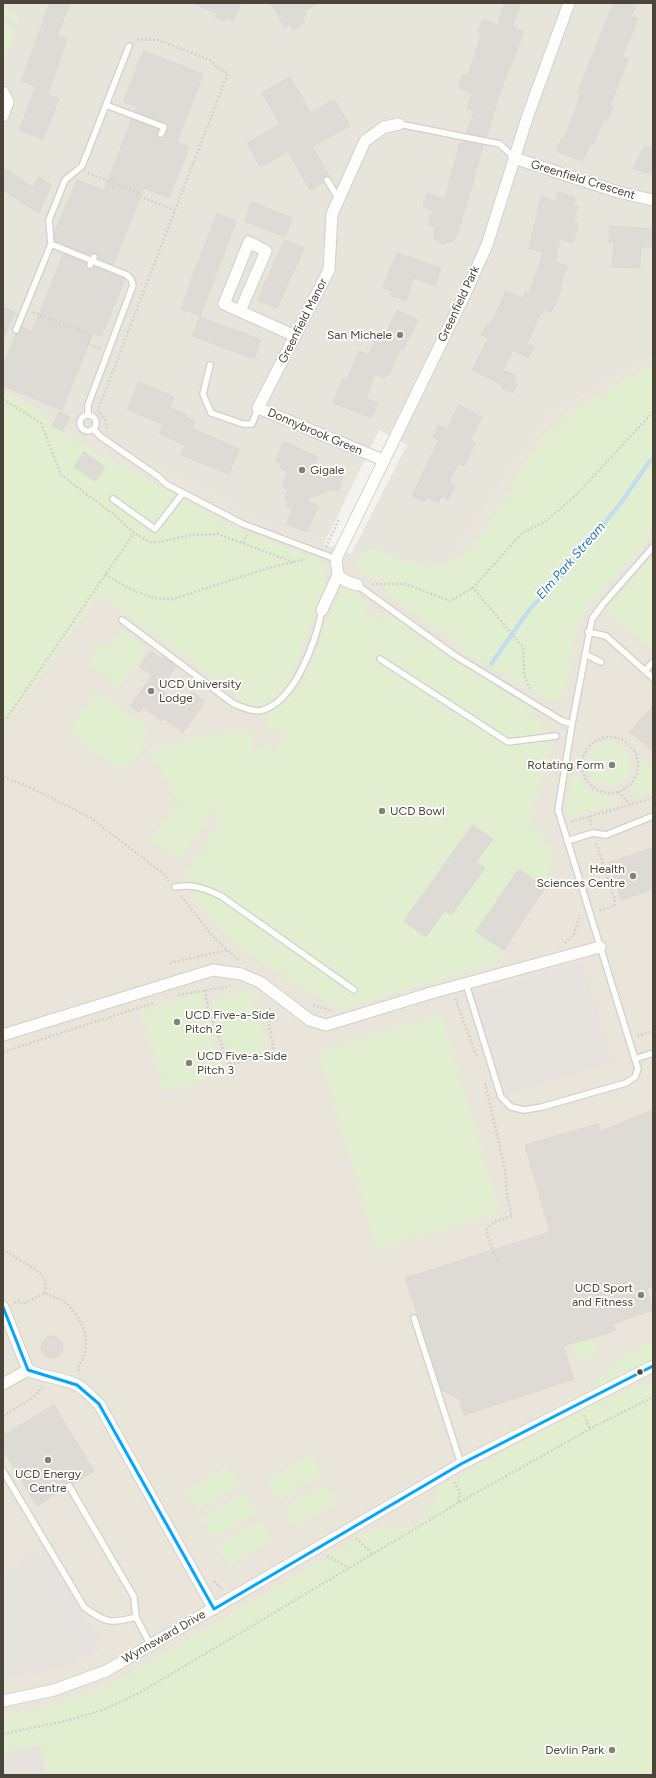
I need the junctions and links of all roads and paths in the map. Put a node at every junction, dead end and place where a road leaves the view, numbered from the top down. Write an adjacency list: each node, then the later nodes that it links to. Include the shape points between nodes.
1 (569, 3): 8 (street, Greenfield Park)
2 (129, 46): 4 (lane); 13 (path, via 135,39 158,40 210,60 228,73)
3 (3, 92): 5 (street, via 8,102)
4 (106, 105): 7 (lane, via 164,127); 9 (lane, via 82,166)
5 (3, 116)
6 (399, 124): 8 (lane, via 500,144); 11 (street, Greenfield Manor, via 384,127 365,141)
7 (161, 134)
8 (514, 158): 12 (street, Greenfield Crescent, via 618,192); 27 (street, Greenfield Park, via 487,245)
9 (78, 169): 13 (path, via 137,192 136,195); 14 (lane, via 65,180 49,220)
10 (328, 180): 11 (lane)
11 (338, 198): 18 (street, Greenfield Manor, via 332,214 329,270)
12 (653, 200)
13 (174, 210): 26 (path, via 98,410)
14 (51, 244): 15 (lane); 24 (lane, via 127,275 133,285 88,405)
15 (25, 309): 17 (lane); 19 (path, via 91,335 87,344)
16 (240, 311): 16 (street, via 224,304 249,242 266,251); 18 (street)
17 (16, 330)
18 (295, 336): 22 (street, Greenfield Manor)
19 (101, 348)
20 (210, 365): 22 (lane, Donnybrook Green, via 204,394 211,413 243,424 252,424)
21 (3, 399): 31 (path, via 41,423 61,475)
22 (258, 408): 27 (street, Donnybrook Green)
23 (653, 412): 40 (path, via 577,494 547,520 521,534)
24 (88, 415): 25 (lane, via 93,416 96,421); 25 (lane, via 83,417 80,425 86,431)
25 (94, 430): 28 (lane, via 166,484)
26 (110, 432)
27 (383, 460): 34 (street, Greenfield Park)
28 (183, 493): 29 (lane, via 155,529); 34 (lane, via 243,524)
29 (113, 499)
30 (339, 519): 33 (path, via 325,550)
31 (134, 533): 36 (path, via 150,542 190,535 218,534); 37 (path)
32 (653, 547): 43 (lane, via 603,604 592,619)
33 (322, 548)
34 (336, 559): 38 (street)
35 (314, 561): 36 (path, via 307,559)
36 (293, 562): 37 (path, via 173,599 159,600 143,596)
37 (105, 574): 51 (path, via 7,718)
38 (338, 575): 39 (street); 41 (street)
39 (357, 585): 40 (path, via 405,584 450,600); 50 (lane, via 454,655)
40 (473, 588): 50 (path, via 524,647 524,674)
41 (322, 610): 42 (lane, via 308,655 287,693 275,705 262,711 248,710 234,704)
42 (122, 620)
43 (588, 632): 44 (lane); 48 (lane, via 606,636)
44 (584, 654): 46 (lane); 52 (lane)
45 (380, 659): 53 (lane, via 508,742)
46 (601, 662)
47 (653, 662): 48 (lane)
48 (645, 671): 49 (lane)
49 (653, 678)
50 (536, 705): 52 (lane, via 562,721)
51 (3, 720)
52 (572, 724): 62 (lane, via 558,810)
53 (556, 736)
54 (3, 777): 63 (path, via 91,818 160,872)
55 (618, 792): 55 (path, via 627,788 635,778 638,762 636,753 622,739 603,737 587,748 581,765 582,774 587,782 601,792); 57 (path)
56 (653, 798): 57 (path)
57 (631, 804): 58 (path)
58 (590, 816): 60 (path); 61 (path)
59 (653, 816): 61 (lane, via 606,835)
60 (571, 822)
61 (593, 833): 62 (lane); 64 (path, via 615,900 615,906)
62 (567, 841): 66 (lane)
63 (175, 887): 65 (path); 72 (lane, via 188,885 204,888 221,896)
64 (598, 912)
65 (206, 928)
66 (600, 947): 69 (street); 81 (lane)
67 (227, 950): 68 (path)
68 (170, 963)
69 (466, 984): 75 (street, via 326,1025 310,1020); 85 (lane, via 501,1096 511,1108 539,1108 626,1083 634,1077 638,1069)
70 (236, 985): 71 (path)
71 (205, 990): 74 (path); 78 (path, via 208,1007 229,1065 274,1051 268,1018)
72 (354, 990)
73 (454, 995): 84 (path)
74 (176, 996)
75 (279, 998): 78 (path); 80 (street, via 260,982 241,974 213,970)
76 (160, 1001): 82 (path)
77 (265, 1002): 78 (path)
78 (270, 1006)
79 (653, 1031): 81 (path)
80 (3, 1035)
81 (629, 1039): 85 (lane)
82 (3, 1052)
83 (653, 1053): 85 (lane)
84 (477, 1058)
85 (635, 1059)
86 (484, 1079): 88 (path, via 505,1169 512,1216 494,1222 486,1229)
87 (3, 1249): 89 (path, via 39,1272 46,1282)
88 (498, 1263)
89 (45, 1293)
90 (3, 1307): 93 (street)
91 (414, 1318): 100 (lane)
92 (653, 1366): 100 (street, Wynnsward Drive)
93 (28, 1370): 94 (street); 95 (street)
94 (49, 1377): 98 (path, via 40,1392); 109 (street, via 79,1386 99,1404)
95 (3, 1384)
96 (653, 1397): 99 (path)
97 (582, 1411): 99 (path)
98 (3, 1416)
99 (590, 1429): 104 (path)
100 (461, 1464): 106 (street, Wynnsward Drive)
101 (3, 1471): 110 (lane, via 84,1607 100,1619 118,1622)
102 (454, 1480): 104 (path, via 460,1492)
103 (69, 1486): 110 (lane, via 134,1597)
104 (458, 1503): 107 (path)
105 (352, 1535): 107 (path)
106 (319, 1546): 108 (path, via 327,1556); 109 (street, Wynnsward Drive)
107 (373, 1555): 108 (path)
108 (350, 1568): 113 (path, via 141,1692 103,1710)
109 (214, 1609): 111 (street, Wynnsward Drive)
110 (136, 1617): 111 (lane)
111 (151, 1646): 112 (street, Wynnsward Drive, via 106,1671 77,1682 54,1690)
112 (3, 1701)
113 (3, 1734)

